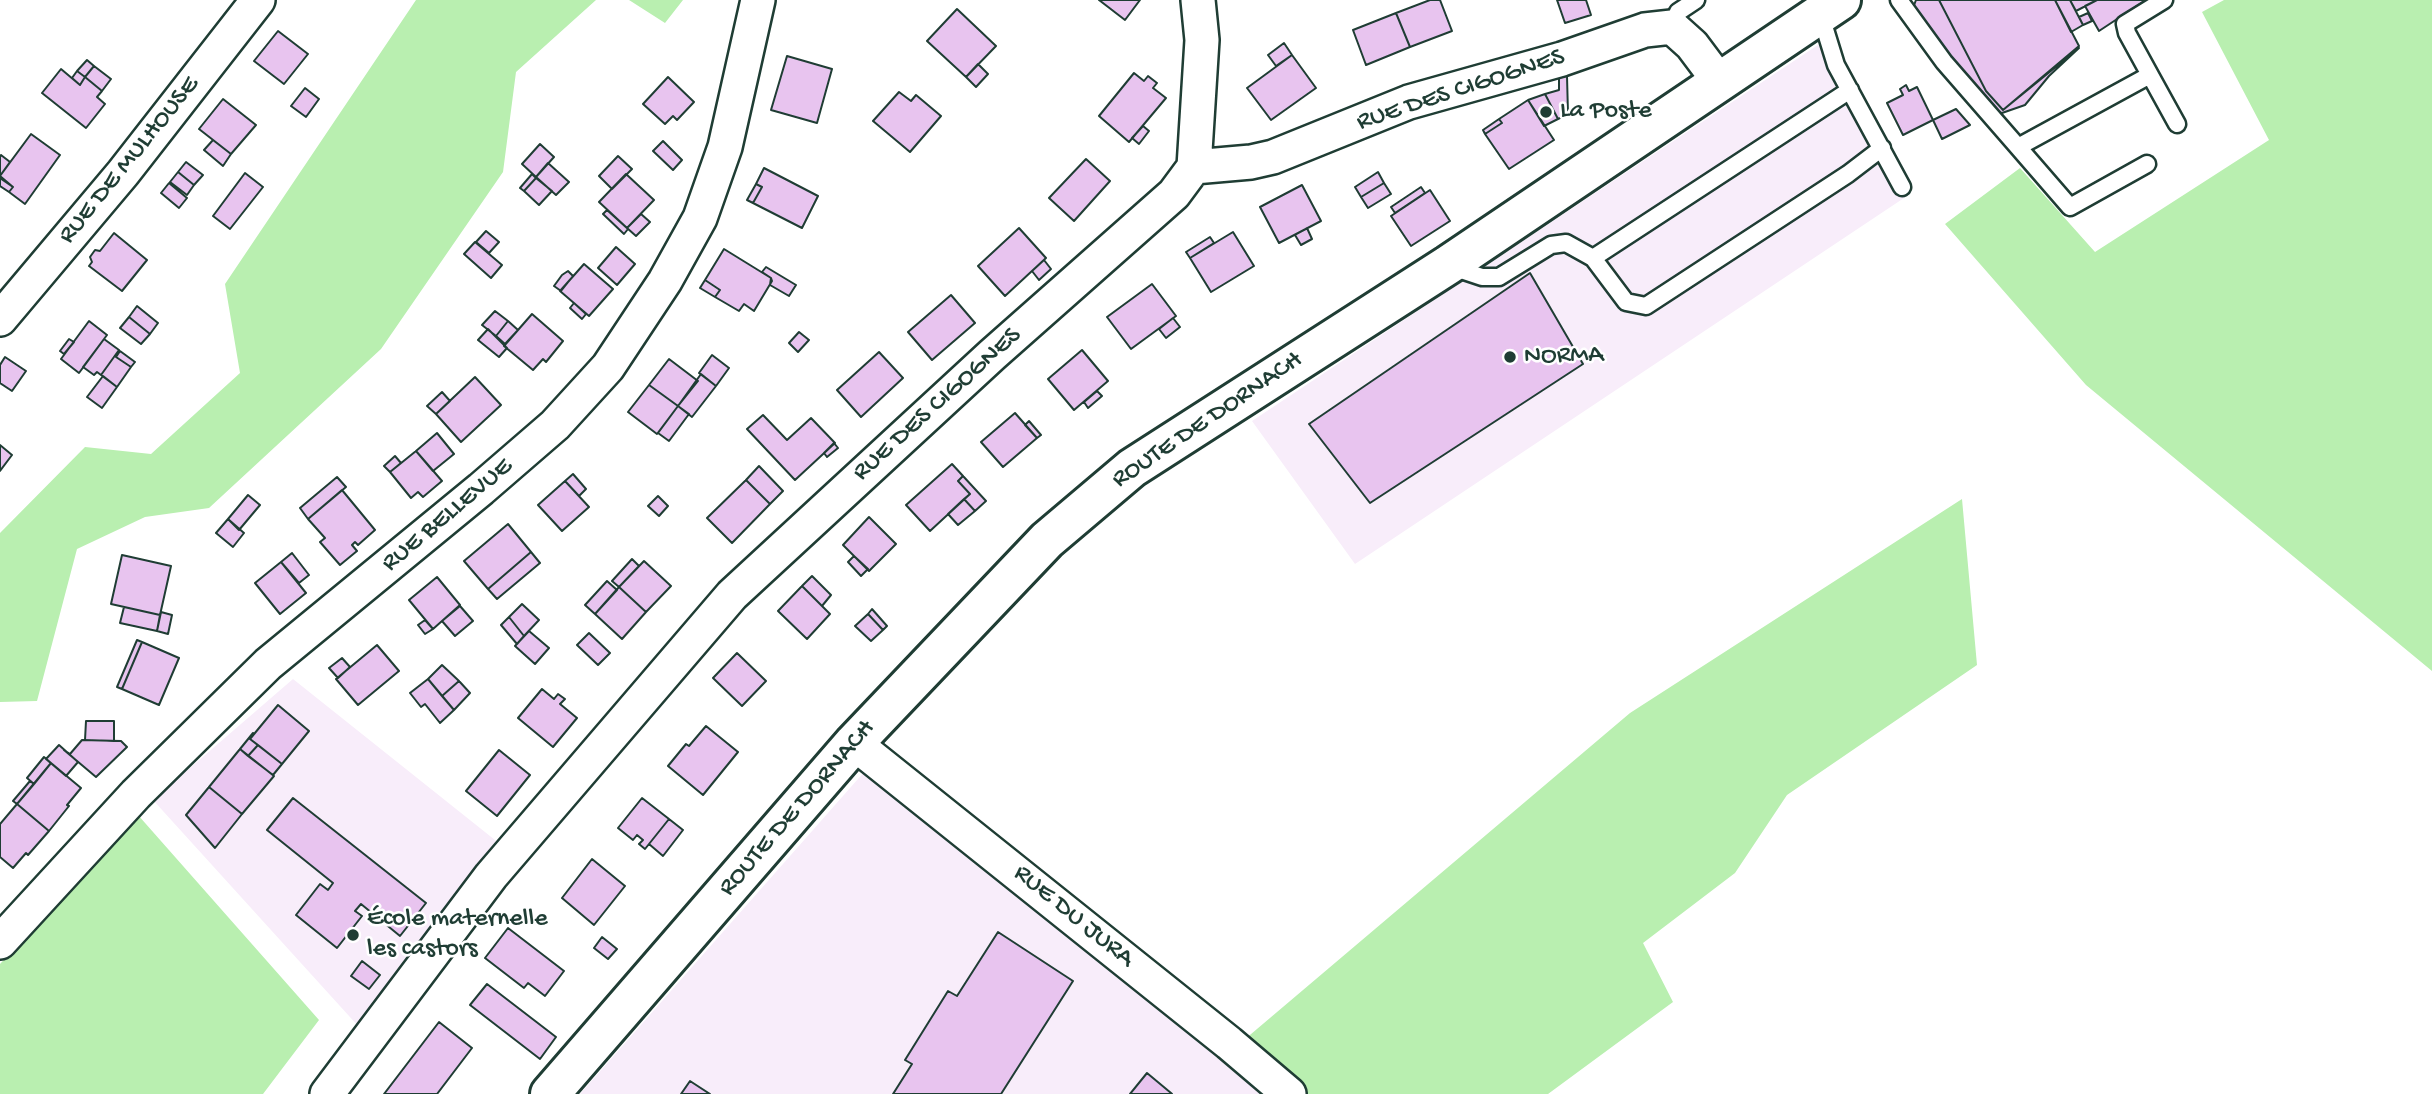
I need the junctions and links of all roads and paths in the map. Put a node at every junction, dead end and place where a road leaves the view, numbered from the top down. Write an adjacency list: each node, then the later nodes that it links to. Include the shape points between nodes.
1 (258, 0): 20 (street, RUE DE MULHOUSE, via 123,173)
2 (758, 0): 22 (street, RUE BELLEVUE, via 725,147 700,218 608,367 534,444 268,664 136,794)
3 (1198, 0): 16 (street, via 1202,40)
4 (1696, 0): 8 (lane, via 1678,12)
5 (1899, 0): 13 (lane, via 1944,62)
6 (2164, 0): 9 (lane, via 2125,24)
7 (1825, 4): 10 (main road, ROUTE DE DORNACH); 11 (lane, via 1836,65)
8 (1672, 27): 10 (street); 16 (street, RUE DES CIGOGNES, via 1645,30 1562,59 1409,102 1273,157)
9 (2150, 75): 12 (lane); 13 (lane)
10 (1719, 81): 19 (main road, ROUTE DE DORNACH)
11 (1850, 90): 14 (lane); 18 (lane)
12 (2177, 124)
13 (2018, 146): 15 (lane, via 2070,207)
14 (1882, 148): 17 (lane); 18 (lane, via 1646,306 1626,302)
15 (2147, 164)
16 (1194, 167): 24 (street, RUE DES CIGOGNES, via 1174,194 732,595 491,876)
17 (1902, 187)
18 (1593, 258): 19 (lane, via 1566,243 1551,245 1499,277 1482,277)
19 (1448, 265): 21 (main road, ROUTE DE DORNACH, via 1132,468 1047,540)
20 (0, 319)
21 (854, 743): 23 (street, RUE DU JURA); 25 (main road, ROUTE DE DORNACH)
22 (0, 942)
23 (1284, 1093)
24 (327, 1094)
25 (550, 1094)

